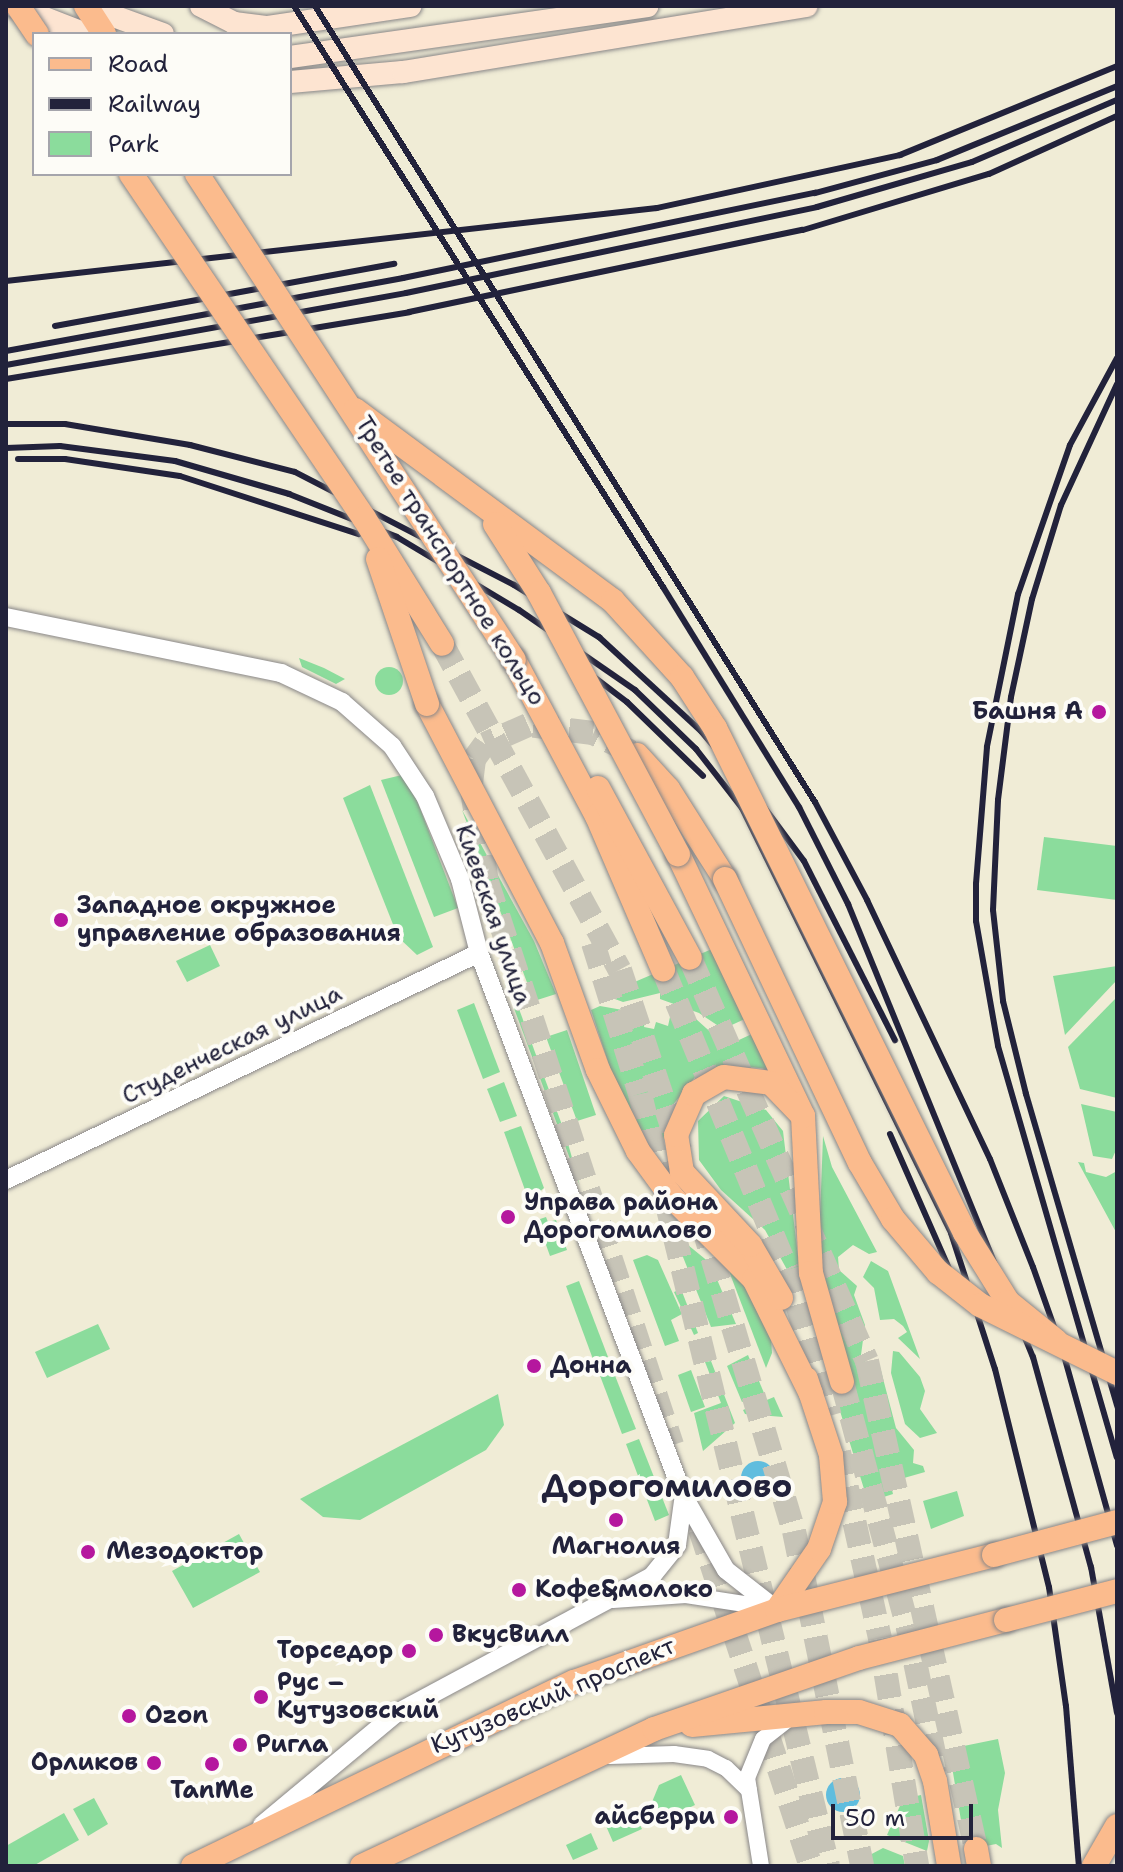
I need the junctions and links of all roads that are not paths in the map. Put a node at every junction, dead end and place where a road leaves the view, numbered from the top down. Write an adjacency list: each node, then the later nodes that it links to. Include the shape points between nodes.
1 (16, 6): 7 (main road, bridge); 8 (main road)
2 (86, 6): 9 (main road); 10 (main road)
3 (201, 6): 4 (main road, via 234,23 268,27)
4 (410, 6)
5 (647, 6): 11 (main road)
6 (807, 6): 12 (main road, via 403,72)
7 (36, 32)
8 (81, 32)
9 (103, 32)
10 (158, 32)
11 (292, 57)
12 (292, 82)
13 (132, 176): 17 (main road, Третье транспортное кольцо, bridge)
14 (198, 176): 15 (main road, Третье транспортное кольцо, bridge)
15 (355, 410): 16 (main road, bridge); 20 (main road, Третье транспортное кольцо, bridge)
16 (473, 498): 25 (main road, bridge, via 509,542 539,593 678,854); 27 (main road, bridge, via 613,601 682,677 715,728 965,1233 1008,1302)
17 (364, 518): 19 (main road, Третье транспортное кольцо, bridge); 30 (main road, bridge, via 427,704 552,943 598,1070 638,1151 671,1196 754,1279)
18 (6, 617): 22 (street, Киевская улица, via 242,662 281,673 342,702 392,746 425,796 460,879)
19 (442, 644)
20 (535, 693): 23 (main road, via 631,843); 24 (main road, Третье транспортное кольцо, via 597,816)
21 (637, 755): 27 (main road, bridge, via 668,789 725,879 860,1163 893,1219 938,1272 980,1305)
22 (479, 953): 26 (street, Студенческая улица); 31 (street, Киевская улица)
23 (690, 958)
24 (663, 969)
25 (803, 1116): 29 (main road, via 811,1273); 30 (main road, via 771,1083 724,1077 694,1094 676,1135 682,1172 768,1269)
26 (6, 1180)
27 (1056, 1341): 28 (main road, bridge)
28 (1117, 1373)
29 (842, 1382)
30 (811, 1394): 35 (main road, via 831,1455 835,1502 819,1549)
31 (683, 1495): 34 (street, Киевская улица, via 683,1529 667,1560 652,1576); 35 (street, Киевская улица, via 726,1570)
32 (1117, 1522): 35 (main road, Кутузовский проспект, bridge)
33 (1117, 1591): 37 (main road, bridge, via 844,1663)
34 (606, 1601): 35 (street, via 686,1595); 41 (street, Киевская улица, via 395,1714)
35 (777, 1610): 41 (main road, Кутузовский проспект, via 574,1682)
36 (796, 1715): 37 (main road); 39 (street, via 763,1739 752,1757); 45 (main road, via 870,1714 900,1725 914,1738 935,1781)
37 (654, 1729): 38 (main road)
38 (591, 1758): 39 (street, via 638,1753 708,1759); 43 (main road)
39 (749, 1790): 44 (street)
40 (1117, 1826): 46 (main road)
41 (246, 1838): 42 (main road, Кутузовский проспект)
42 (193, 1866)
43 (362, 1866)
44 (761, 1866)
45 (949, 1866)
46 (1094, 1866)

